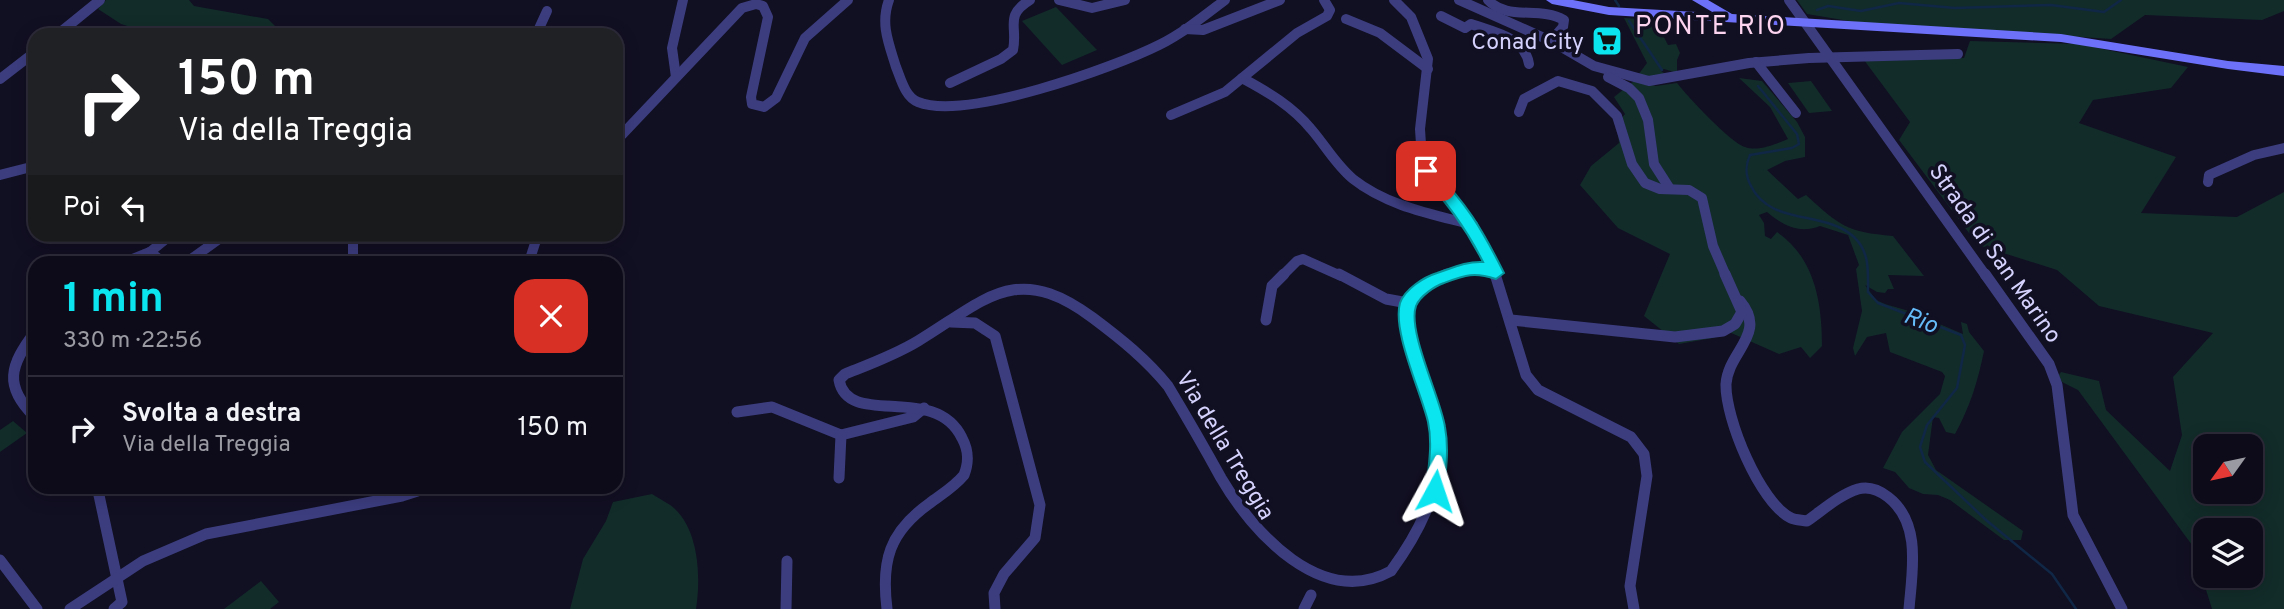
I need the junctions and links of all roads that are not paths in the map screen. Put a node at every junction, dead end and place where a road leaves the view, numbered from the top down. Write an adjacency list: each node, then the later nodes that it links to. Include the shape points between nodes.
1 (100, 0): 26 (street)
2 (683, 0): 38 (street, via 674,31 672,65)
3 (848, 0): 38 (street, via 805,38 776,98 764,107 752,104 751,97 768,17 763,6 742,8)
4 (889, 0): 28 (street, via 882,24 904,88 909,97 926,106 966,104 1072,79 1156,46)
5 (1030, 0): 41 (street, via 1014,13 1013,50)
6 (1059, 0): 7 (street, via 1094,10)
7 (1125, 0)
8 (1224, 0): 28 (street)
9 (1280, 0): 28 (street, via 1203,30)
10 (1324, 0): 39 (street, via 1330,9 1327,16 1297,33)
11 (1394, 0): 36 (street, via 1411,17)
12 (1459, 0): 18 (street)
13 (1488, 0): 29 (street, via 1500,9 1539,5 1559,13 1563,27)
14 (1552, 0): 17 (main road)
15 (1696, 0): 21 (main road, via 1695,10); 23 (main road, via 1716,11)
16 (1789, 0): 24 (street, Strada di San Marino)
17 (1579, 2): 21 (main road, via 1609,11)
18 (1480, 9): 25 (street); 29 (street)
19 (547, 11): 27 (street)
20 (1441, 16): 25 (street, via 1465,28)
21 (1678, 16): 23 (main road)
22 (1346, 19): 36 (street, via 1381,32)
23 (1759, 20): 24 (main road)
24 (1804, 22): 32 (street, Strada di San Marino); 37 (main road, via 2061,38)
25 (1471, 24): 35 (street, via 1522,46)
26 (66, 28)
27 (539, 28)
28 (1185, 29)
29 (1551, 41): 33 (street)
30 (1958, 54): 32 (street)
31 (28, 57): 40 (street)
32 (1831, 58): 34 (street); 87 (street, Strada di San Marino, via 2049,364 2057,385 2073,515)
33 (1580, 60): 34 (street, via 1649,81); 50 (street, via 1639,98 1654,167)
34 (1756, 62): 43 (street)
35 (1529, 64)
36 (1428, 69): 51 (street, via 1420,130 1422,159 1431,177)
37 (2284, 71)
38 (677, 77): 45 (street)
39 (1242, 78): 44 (street, via 1225,92); 51 (street, via 1266,90 1307,122 1350,177 1368,190 1399,206)
40 (0, 79)
41 (950, 83)
42 (1519, 112): 50 (street, via 1524,99 1558,81 1592,91 1617,116 1632,164 1644,183)
43 (1796, 113)
44 (1171, 115)
45 (623, 134)
46 (2284, 148): 49 (street, via 2237,160 2209,175)
47 (28, 168): 48 (street)
48 (0, 175)
49 (2208, 182)
50 (1670, 189): 59 (street, via 1689,190 1702,198 1713,246)
51 (1473, 225): 58 (street)
52 (163, 242): 54 (street)
53 (215, 242): 57 (street)
54 (150, 253): 55 (street); 56 (street)
55 (142, 256)
56 (154, 256)
57 (195, 256)
58 (1496, 273): 60 (street, via 1470,268 1430,281); 62 (street)
59 (1738, 299): 62 (street, via 1742,312 1735,324 1708,335 1675,337); 86 (street, via 1753,321 1729,365 1726,386 1757,480 1780,511 1800,522 1857,489 1879,491 1898,503 1910,534)
60 (1408, 303): 61 (street, via 1386,299 1303,259 1272,286); 76 (street, via 1413,347 1439,443 1435,491 1395,566)
61 (1266, 320)
62 (1511, 320): 85 (street, via 1530,384 1622,431 1644,454 1647,476 1630,586)
63 (948, 322): 66 (street, Via della Treggia, via 905,349 839,380 841,394 861,404); 74 (street, Via della Treggia, via 1002,293 1040,289 1058,294 1131,346 1168,386); 83 (street, via 976,321 995,336 1040,505 1035,538 1004,574 994,593)
64 (28, 341): 65 (street, via 12,372 13,390)
65 (28, 408)
66 (924, 408): 68 (street, via 913,417); 82 (street, Via della Treggia, via 956,428 967,453 967,470 961,482 918,512 896,538 887,555 884,577)
67 (737, 412): 68 (street, via 772,407)
68 (841, 435): 69 (street)
69 (839, 478)
70 (99, 494): 75 (street)
71 (408, 494): 75 (street, via 206,534)
72 (0, 559): 78 (street)
73 (787, 561): 81 (street)
74 (1275, 562)
75 (116, 578): 79 (street); 80 (street, via 122,602)
76 (1374, 592)
77 (1310, 593): 84 (street)
78 (37, 609)
79 (70, 609)
80 (114, 609)
81 (786, 609)
82 (887, 609)
83 (995, 609)
84 (1304, 609)
85 (1634, 609)
86 (1909, 609)
87 (2122, 609)

